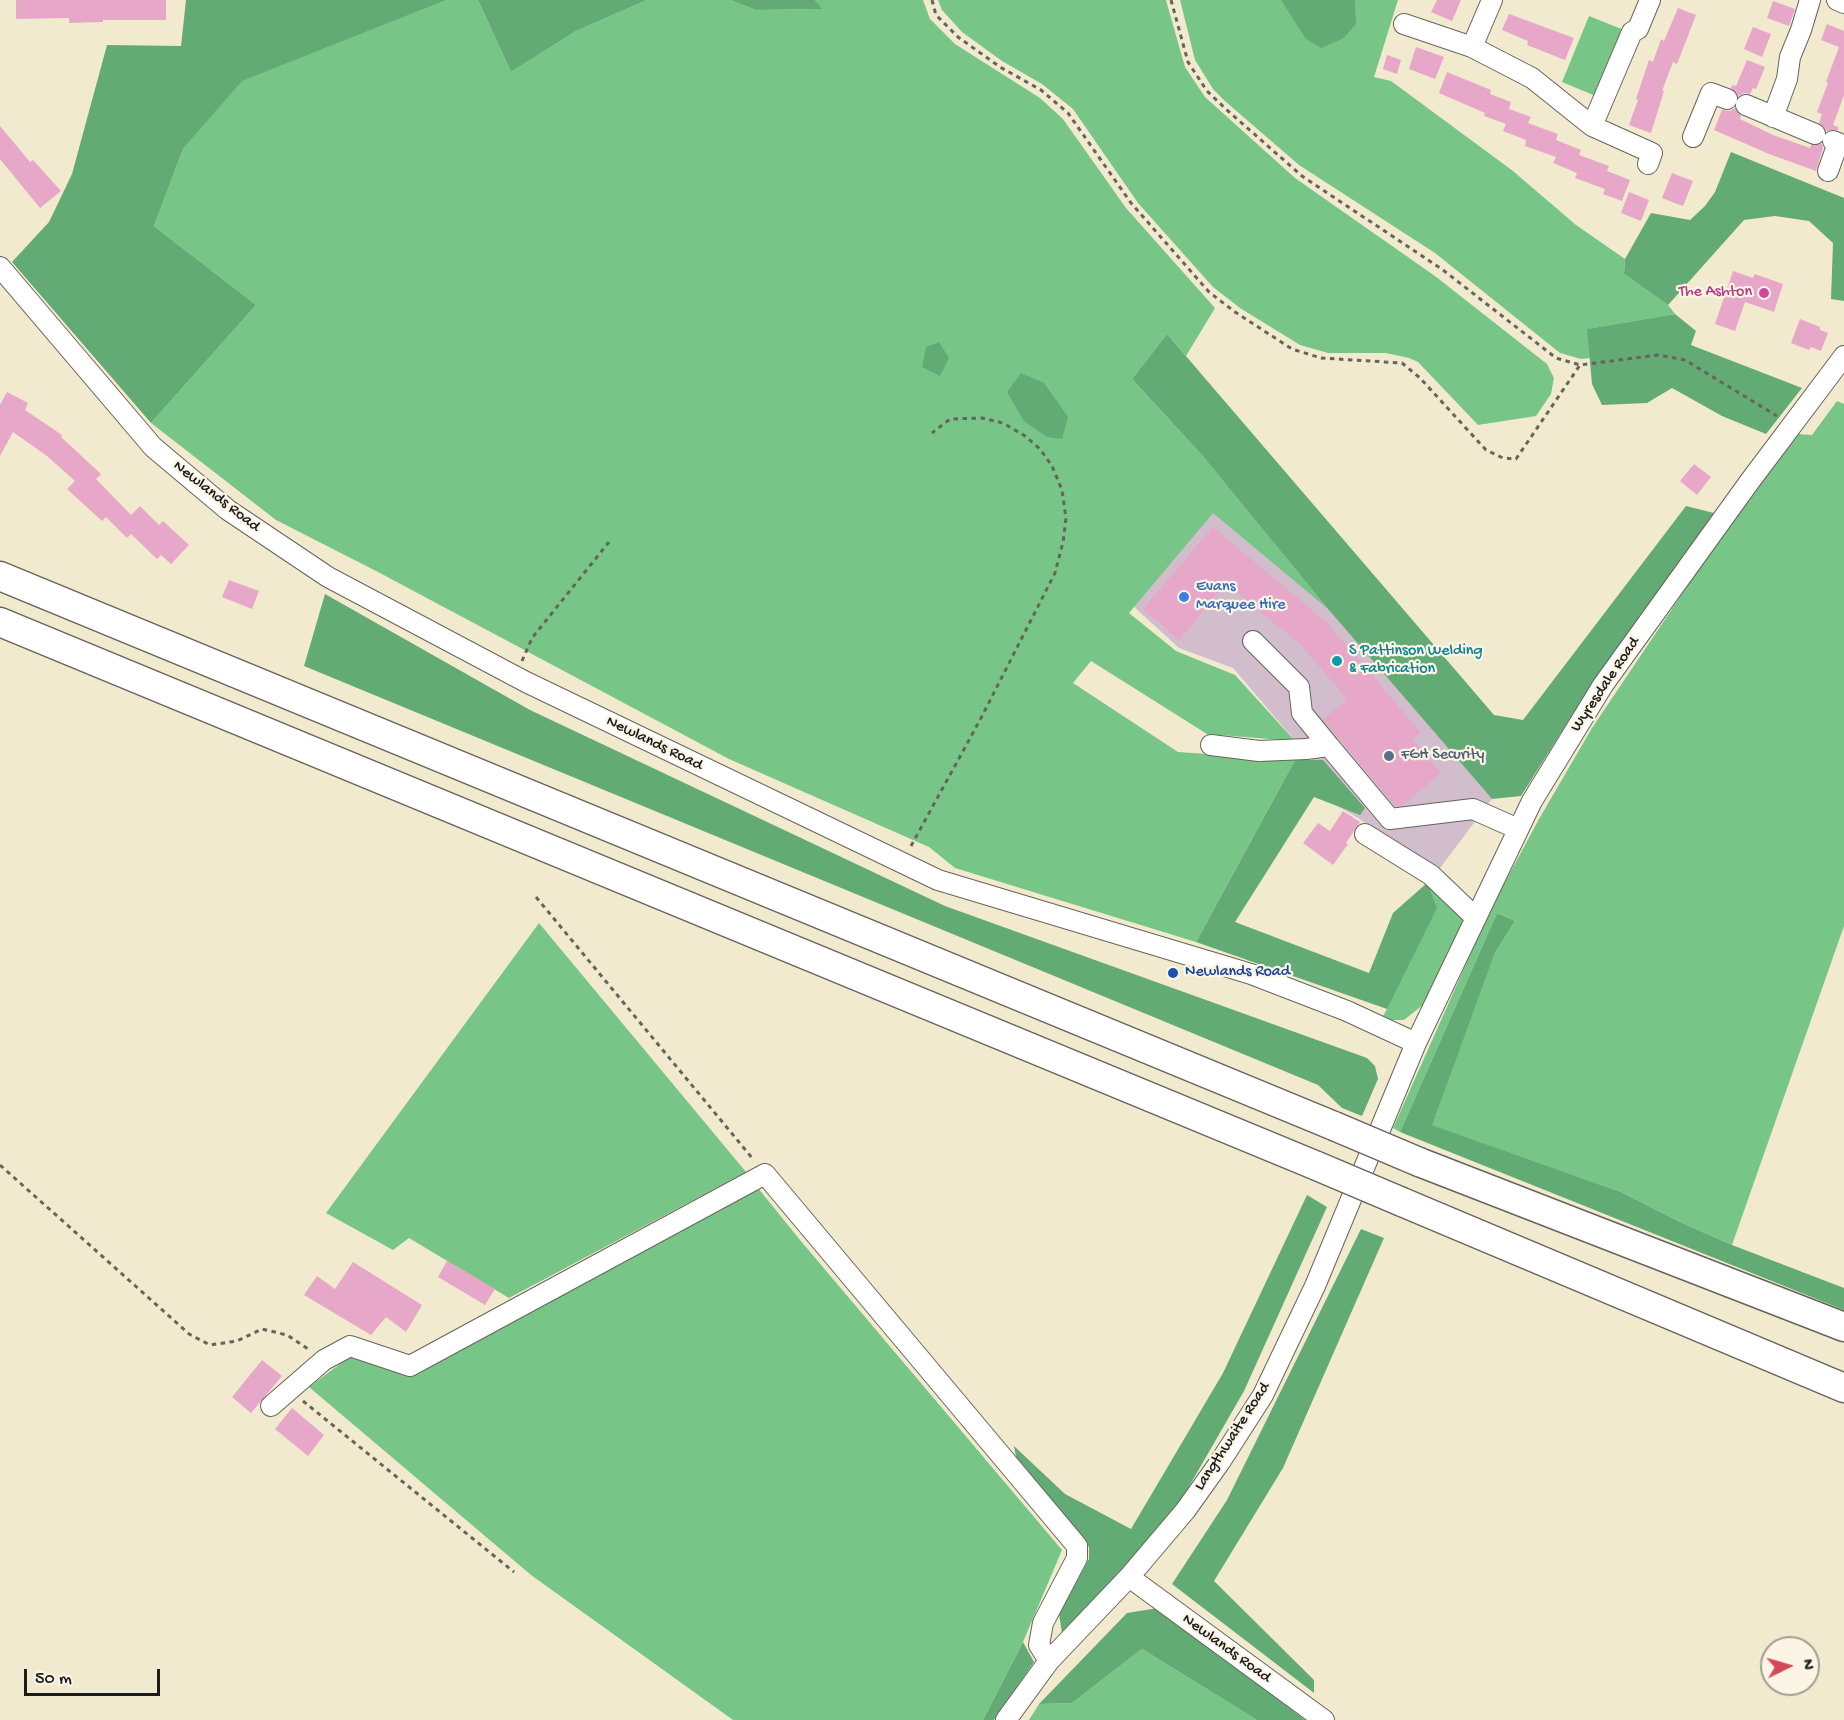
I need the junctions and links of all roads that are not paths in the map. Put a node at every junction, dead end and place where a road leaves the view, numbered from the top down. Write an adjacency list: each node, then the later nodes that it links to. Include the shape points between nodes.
1 (1492, 0): 7 (street)
2 (1650, 0): 9 (street)
3 (1810, 0): 8 (street, via 1790,57 1787,79)
4 (1837, 0): 5 (street)
5 (1844, 3)
6 (1404, 24): 7 (street)
7 (1472, 47): 9 (street, via 1532,78)
8 (1750, 108): 10 (street, via 1711,93); 12 (street, via 1838,144)
9 (1592, 126): 11 (street, via 1652,153)
10 (1694, 137)
11 (1648, 164)
12 (1828, 171)
13 (0, 267): 24 (street, Newlands Road, via 153,447 228,510 328,577 516,676 938,880 1251,974)
14 (1844, 357): 15 (street, Wyresdale Road)
15 (1837, 378): 21 (street, Wyresdale Road, via 1792,426 1603,685)
16 (0, 576): 25 (highway, bridge, via 1419,1162)
17 (0, 622): 26 (highway, bridge)
18 (1253, 641): 20 (street, via 1299,687 1302,713)
19 (1211, 745): 20 (street, via 1259,751)
20 (1329, 746): 21 (street, via 1390,819 1473,809)
21 (1518, 829): 23 (street, Wyresdale Road)
22 (1365, 834): 23 (street, via 1431,875)
23 (1476, 918): 24 (street, Wyresdale Road)
24 (1416, 1043): 28 (street, Langthwaite Road, via 1315,1286 1263,1395 1185,1511)
25 (1844, 1327)
26 (1844, 1388)
27 (271, 1406): 29 (street, via 324,1360 350,1346 410,1366 765,1174 1077,1546 1077,1558 1043,1623 1039,1645)
28 (1129, 1576): 29 (street, Langthwaite Road); 31 (street, Newlands Road)
29 (1050, 1661): 30 (street, Langthwaite Road)
30 (1006, 1720)
31 (1324, 1720)

